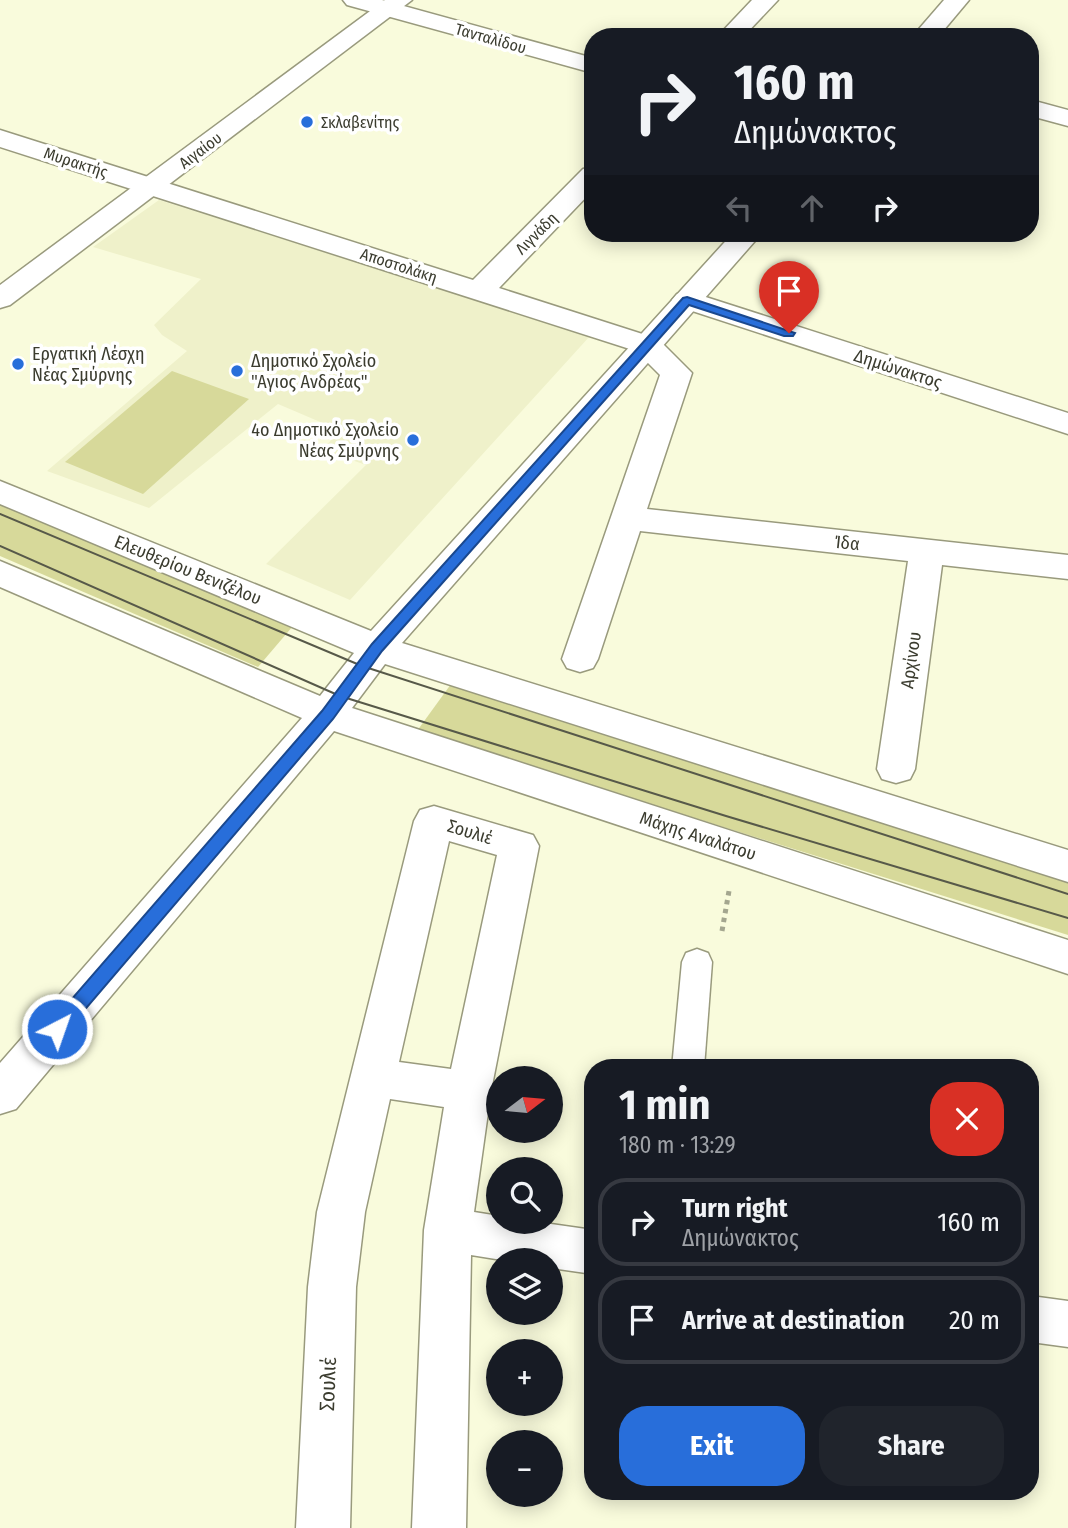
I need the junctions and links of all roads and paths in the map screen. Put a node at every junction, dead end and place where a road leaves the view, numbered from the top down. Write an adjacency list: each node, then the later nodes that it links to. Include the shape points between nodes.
1 (355, 0): 4 (street, Τανταλίδου)
2 (766, 0): 5 (street)
3 (957, 0): 6 (street)
4 (394, 5): 7 (street, Τανταλίδου); 12 (street, Αιγαίου)
5 (738, 28)
6 (932, 28)
7 (584, 63)
8 (1039, 110): 9 (street)
9 (1068, 118)
10 (0, 138): 12 (street, Μυρακτής)
11 (584, 184): 14 (street, Λιγνάδη)
12 (152, 186): 14 (street, Αποστολάκη); 15 (street, Αιγαίου)
13 (740, 242): 16 (street)
14 (479, 291): 17 (street, Αποστολάκη)
15 (0, 299)
16 (687, 300): 17 (street); 18 (street, Δημώνακτος)
17 (647, 345): 20 (street, via 676,373); 24 (street)
18 (1068, 424)
19 (0, 492): 24 (street, Ελευθερίου Βενιζέλου)
20 (627, 518): 21 (street, Ίδα); 25 (street)
21 (927, 551): 22 (street, Ίδα); 27 (street, Αρχίνου)
22 (1068, 567)
23 (0, 573): 26 (street)
24 (377, 648): 26 (street); 29 (street)
25 (580, 659)
26 (327, 715): 28 (street, Μάχης Αναλάτου); 33 (street)
27 (896, 769)
28 (737, 849): 30 (street, Μάχης Αναλάτου); 31 (path, via 721,938 713,951)
29 (1068, 866)
30 (1068, 957)
31 (697, 962): 32 (lane)
32 (689, 1059)
33 (7, 1075)
34 (372, 1077): 35 (street); 35 (street, Σουλιέ, via 434,821 519,846); 40 (street, Σουλιέ, via 341,1212 332,1287)
35 (469, 1091): 36 (street, Σουλιέ)
36 (448, 1230): 37 (street); 41 (street, Σουλιέ)
37 (584, 1251)
38 (1039, 1319): 39 (street)
39 (1068, 1324)
40 (323, 1528)
41 (439, 1528)

